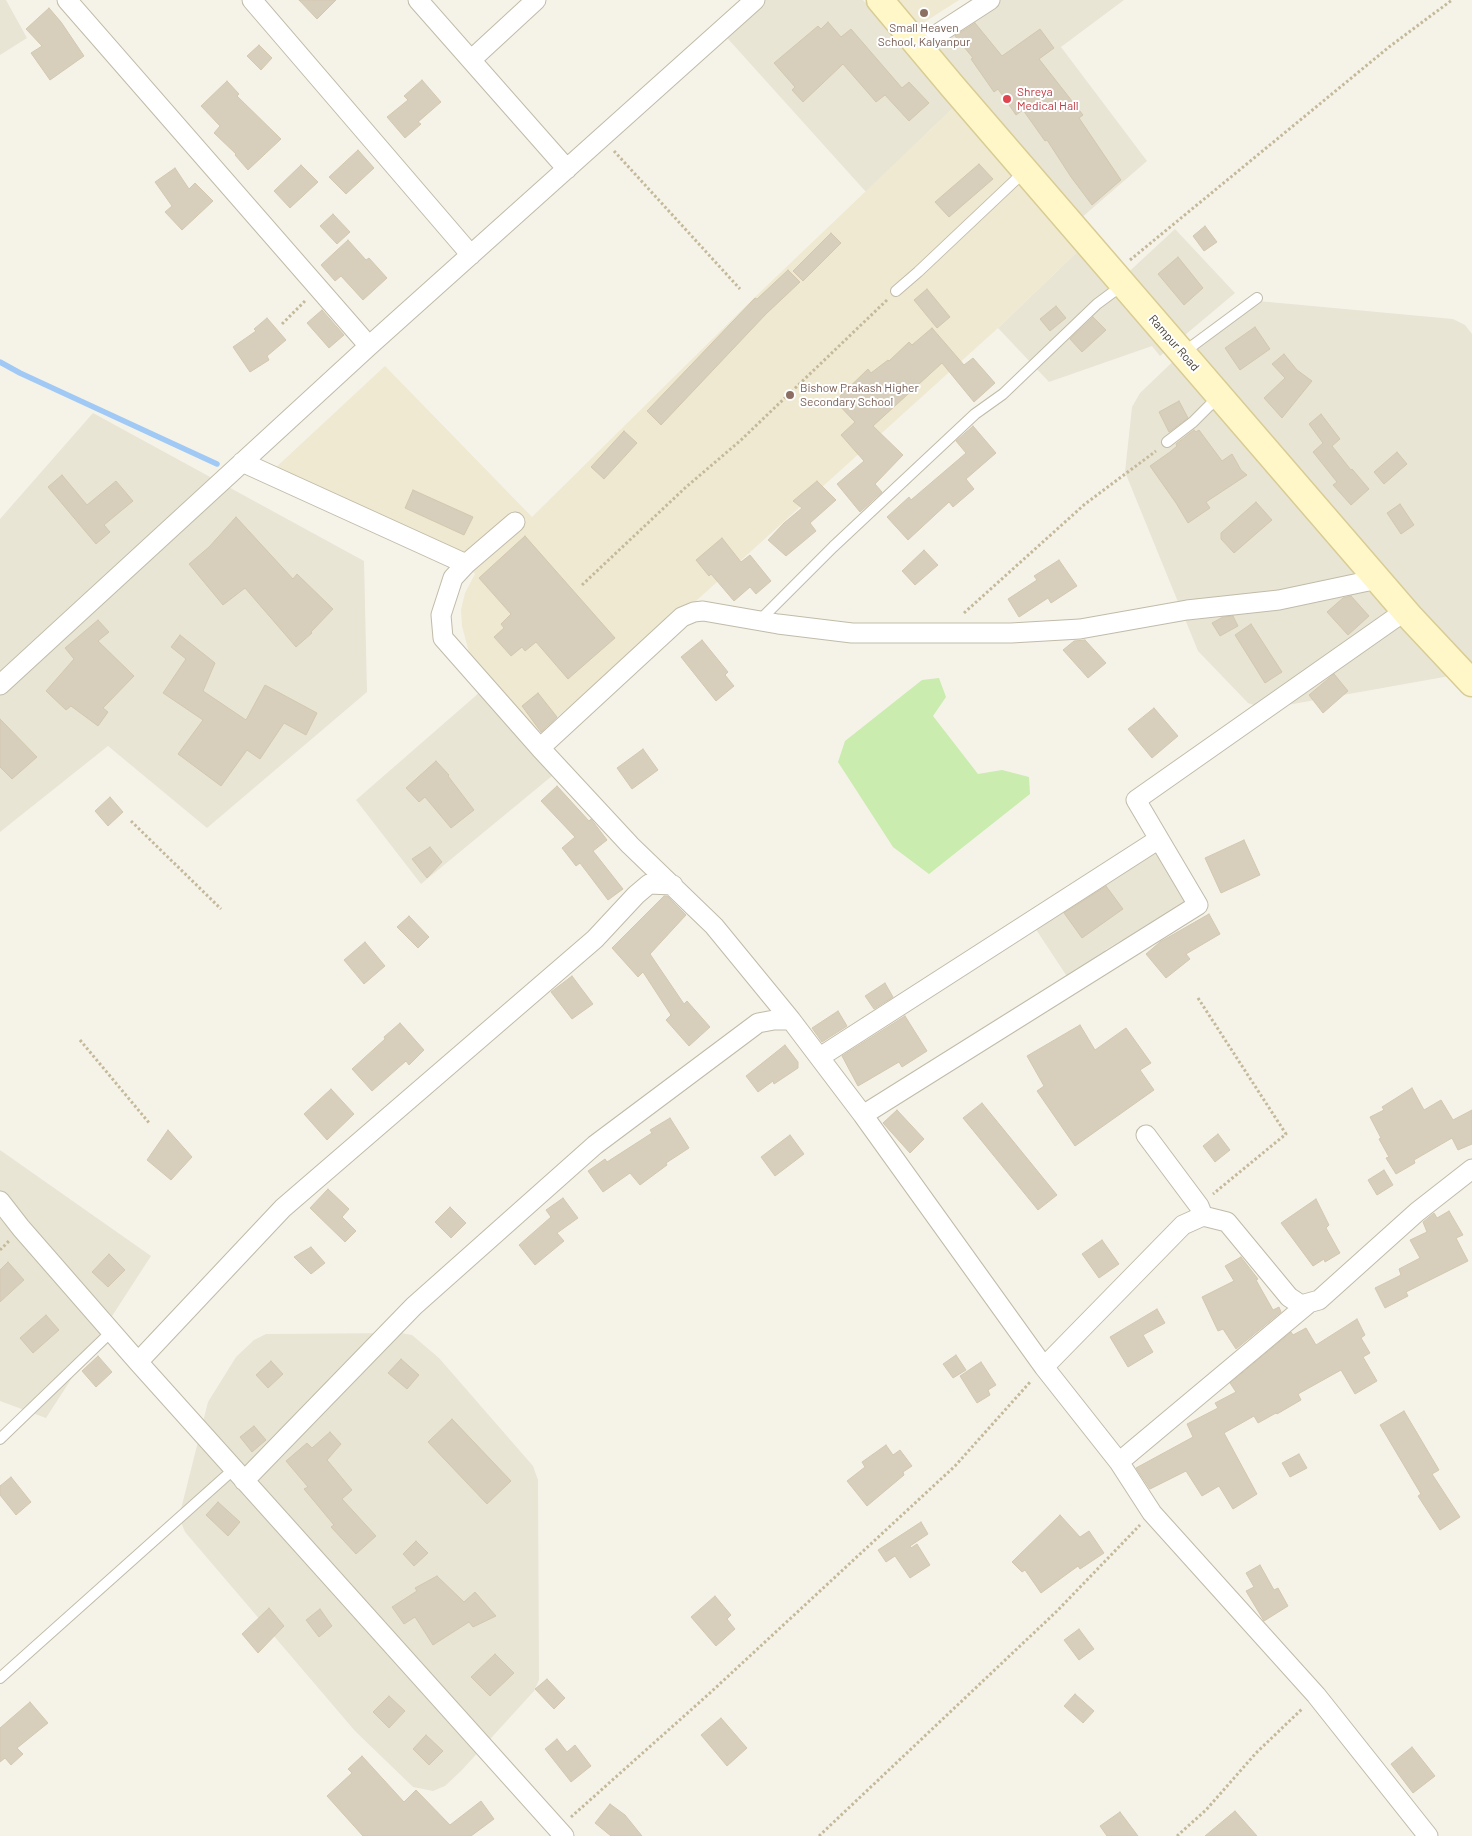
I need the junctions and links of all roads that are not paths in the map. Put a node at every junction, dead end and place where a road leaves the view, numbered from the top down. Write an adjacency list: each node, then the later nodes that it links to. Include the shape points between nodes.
1 (67, 0): 16 (street)
2 (252, 0): 12 (street)
3 (418, 0): 9 (street)
4 (536, 0): 9 (street)
5 (755, 0): 10 (street)
6 (880, 0): 8 (main road, Rampur Road)
7 (990, 0): 8 (street)
8 (919, 46): 11 (main road, Rampur Road)
9 (471, 60): 10 (street)
10 (567, 169): 12 (street)
11 (1026, 171): 13 (main road, Rampur Road); 14 (lane)
12 (471, 255): 16 (street)
13 (1119, 279): 17 (main road, Rampur Road); 25 (lane, via 1003,394 975,414)
14 (896, 290)
15 (1257, 298): 17 (lane)
16 (369, 346): 20 (street)
17 (1183, 353): 18 (main road, Rampur Road)
18 (1220, 396): 19 (lane); 23 (main road, Rampur Road)
19 (1168, 442)
20 (242, 462): 22 (street); 27 (street)
21 (515, 522): 22 (street)
22 (466, 564): 28 (street, via 453,578 441,615 443,638)
23 (1378, 579): 24 (main road, Rampur Road); 25 (street, via 1279,600 1188,610 1080,629 1011,633 852,632)
24 (1405, 611): 26 (main road, Rampur Road); 29 (street, via 1136,800)
25 (759, 621): 28 (street, via 703,611 682,618)
26 (1472, 683)
27 (0, 684)
28 (540, 748): 30 (street)
29 (1159, 839): 34 (street); 35 (street, via 1198,905)
30 (630, 845): 31 (street); 32 (street, via 639,876)
31 (673, 885): 32 (street, via 649,884); 33 (street, via 714,926)
32 (630, 901): 42 (street, via 595,939 283,1208)
33 (791, 1020): 34 (street); 46 (street, via 758,1024 595,1145 414,1306)
34 (820, 1057): 35 (street)
35 (863, 1114): 43 (street)
36 (1146, 1135): 39 (street)
37 (1472, 1168): 40 (street, via 1417,1212 1319,1300)
38 (0, 1201): 41 (street)
39 (1201, 1211): 40 (street, via 1227,1222 1289,1297 1300,1305); 43 (street, via 1183,1225)
40 (1309, 1303): 45 (street)
41 (111, 1332): 42 (street); 44 (lane)
42 (138, 1362): 46 (street)
43 (1044, 1367): 45 (street)
44 (0, 1439)
45 (1118, 1462): 49 (street, via 1152,1513 1316,1695)
46 (239, 1475): 47 (lane); 48 (street)
47 (0, 1678)
48 (557, 1834)
49 (1428, 1836)

